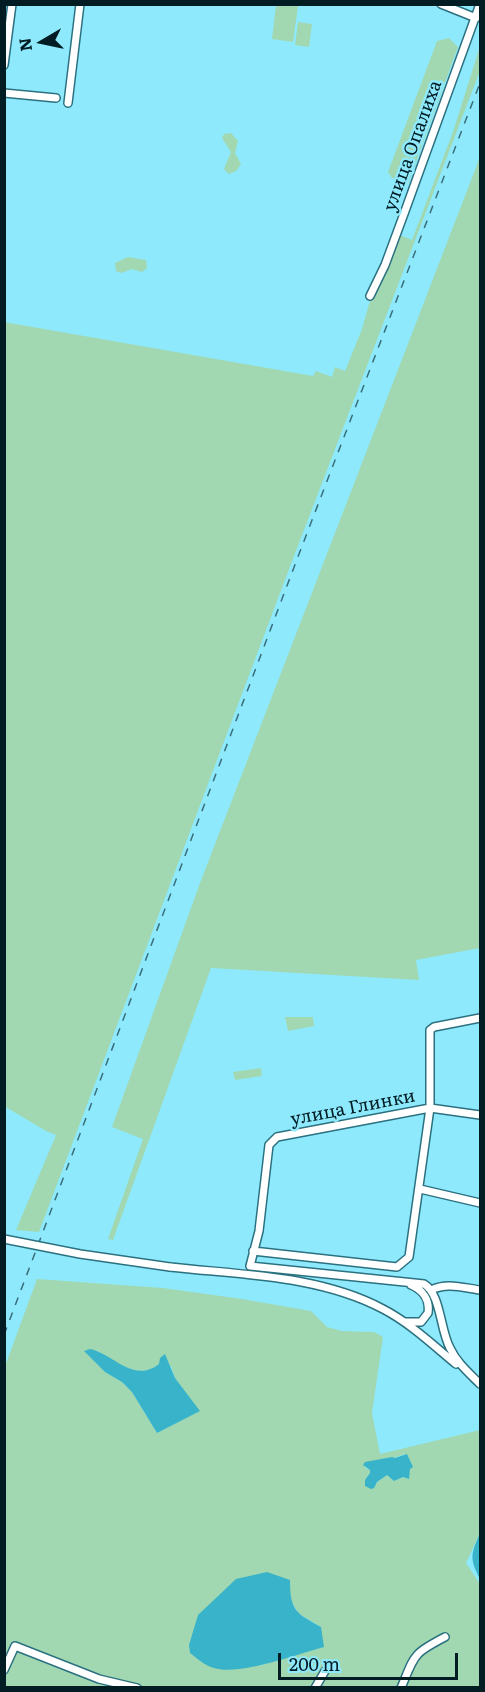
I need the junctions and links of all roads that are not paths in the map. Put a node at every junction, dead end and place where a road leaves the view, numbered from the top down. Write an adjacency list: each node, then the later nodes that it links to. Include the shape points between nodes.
1 (12, 4): 6 (street)
2 (80, 4): 9 (street)
3 (441, 4): 5 (street)
4 (480, 4): 5 (street, улица Опалиха)
5 (476, 18): 10 (street, улица Опалиха)
6 (4, 65)
7 (4, 93): 8 (street)
8 (56, 98)
9 (68, 103)
10 (370, 296)
11 (480, 1018): 12 (street, via 430,1030)
12 (430, 1108): 13 (street, улица Глинки); 14 (street); 17 (street, улица Глинки, via 277,1137 269,1145)
13 (480, 1115)
14 (420, 1189): 15 (street); 17 (street, via 409,1257 397,1267)
15 (480, 1203)
16 (4, 1239): 21 (street, bridge, via 80,1254 333,1288)
17 (253, 1251): 18 (street, via 250,1266)
18 (398, 1281): 19 (street, via 424,1284); 21 (street, via 422,1292 429,1307 422,1322)
19 (431, 1290): 20 (street, via 449,1285); 22 (street, via 450,1350)
20 (480, 1290)
21 (398, 1318): 22 (street)
22 (472, 1377): 23 (street)
23 (480, 1384)
24 (445, 1637): 29 (street, via 415,1655)
25 (4, 1670): 27 (street, via 15,1646 99,1679)
26 (325, 1671): 28 (street)
27 (137, 1688)
28 (315, 1688)
29 (401, 1688)

